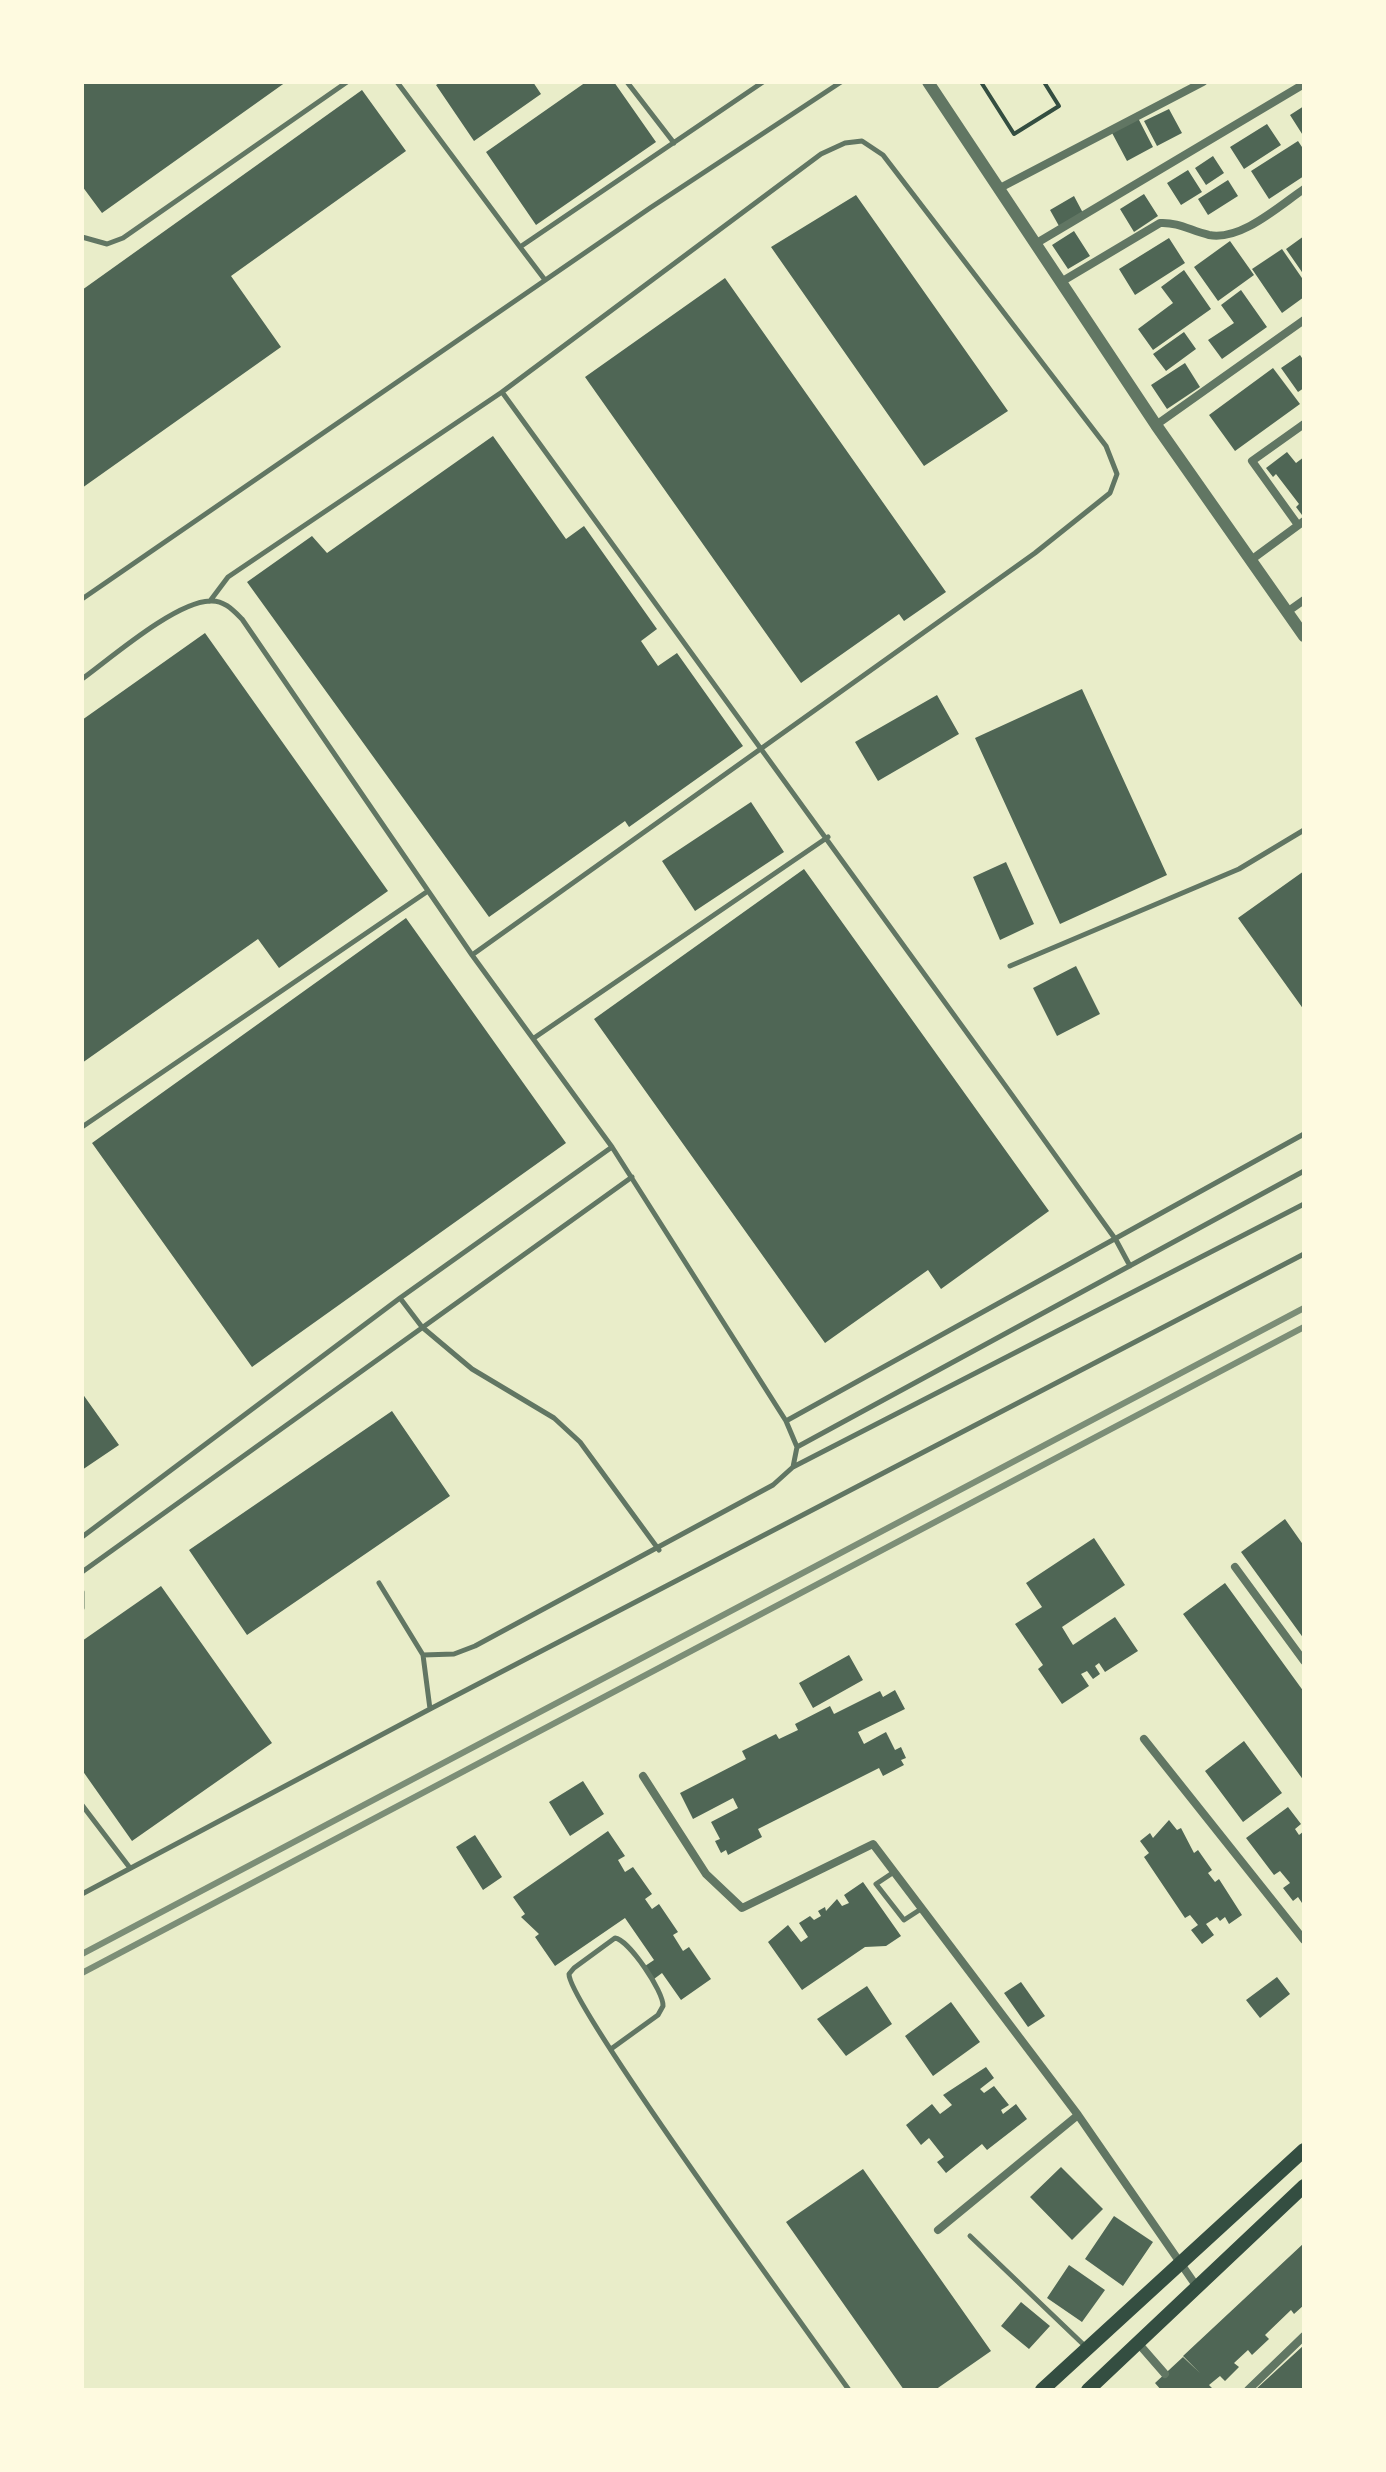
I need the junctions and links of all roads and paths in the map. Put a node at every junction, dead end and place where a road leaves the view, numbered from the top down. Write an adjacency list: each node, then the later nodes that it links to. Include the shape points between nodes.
1 (347, 82): 14 (lane, via 123,238 107,244)
2 (397, 82): 16 (lane)
3 (627, 82): 11 (lane)
4 (763, 82): 11 (lane)
5 (841, 82): 17 (lane)
6 (928, 82): 12 (street)
7 (981, 82): 8 (path, via 1014,134 1059,106)
8 (1044, 82)
9 (1203, 82): 12 (street)
10 (1304, 84): 15 (street)
11 (674, 143): 16 (lane)
12 (998, 189): 15 (street)
13 (1304, 189): 18 (street, via 1228,235 1160,223)
14 (82, 237)
15 (1035, 244): 18 (street)
16 (520, 247): 17 (lane)
17 (545, 280): 25 (lane)
18 (1061, 282): 22 (street)
19 (1304, 320): 22 (street)
20 (502, 392): 27 (lane, via 228,577); 31 (lane); 31 (lane, via 821,154 862,141 883,155 1106,446 1117,474 1110,493)
21 (1304, 424): 23 (street, via 1252,461)
22 (1156, 425): 24 (street)
23 (1301, 523): 24 (street)
24 (1251, 560): 28 (street)
25 (82, 599)
26 (1304, 600): 28 (street)
27 (210, 601): 30 (lane, via 168,616); 34 (lane, via 228,605 242,619)
28 (1287, 612): 29 (street)
29 (1304, 636)
30 (82, 679)
31 (762, 749): 33 (lane); 35 (lane)
32 (1304, 830): 36 (lane, via 1239,869)
33 (828, 837): 37 (lane); 44 (lane)
34 (428, 891): 35 (lane); 38 (lane)
35 (472, 955): 37 (lane)
36 (1010, 966)
37 (534, 1038): 40 (lane)
38 (82, 1127)
39 (1304, 1134): 44 (lane)
40 (612, 1147): 42 (lane); 47 (lane)
41 (1304, 1171): 46 (lane)
42 (632, 1177): 48 (lane); 49 (lane)
43 (1304, 1204): 51 (lane)
44 (1116, 1240): 46 (lane); 49 (lane)
45 (1304, 1254): 61 (lane)
46 (1130, 1266): 50 (lane)
47 (400, 1298): 48 (lane); 52 (lane)
48 (422, 1327): 53 (lane, via 472,1369 554,1418 580,1442); 55 (lane)
49 (786, 1421): 50 (lane)
50 (797, 1447): 51 (lane)
51 (793, 1467): 53 (lane, via 773,1485)
52 (82, 1537)
53 (659, 1550): 59 (lane, via 475,1646 454,1654)
54 (1235, 1567): 60 (street)
55 (82, 1572)
56 (379, 1583): 59 (lane)
57 (82, 1592): 58 (lane)
58 (82, 1608)
59 (423, 1655): 61 (lane)
60 (1304, 1661)
61 (430, 1709): 65 (lane)
62 (1144, 1739): 69 (street)
63 (643, 1776): 66 (street, via 706,1874 742,1908 873,1844)
64 (82, 1805): 65 (lane)
65 (130, 1868): 67 (lane)
66 (894, 1872): 68 (street); 68 (lane, via 876,1884 904,1920)
67 (82, 1894)
68 (922, 1908): 71 (street)
69 (1304, 1940)
70 (611, 2049): 70 (lane, via 569,1981 574,1968 615,1938 628,1944 660,1992 663,2006); 82 (lane)
71 (1078, 2115): 74 (street); 76 (street)
72 (1304, 2150): 76 (main road)
73 (1304, 2186): 77 (main road)
74 (938, 2230)
75 (970, 2236): 80 (lane)
76 (1179, 2262): 77 (street); 80 (main road)
77 (1197, 2287): 79 (main road)
78 (1304, 2336): 85 (street)
79 (1138, 2343): 81 (street); 84 (main road)
80 (1087, 2348): 83 (main road)
81 (1165, 2374)
82 (849, 2390)
83 (1042, 2390)
84 (1088, 2390)
85 (1248, 2390)

